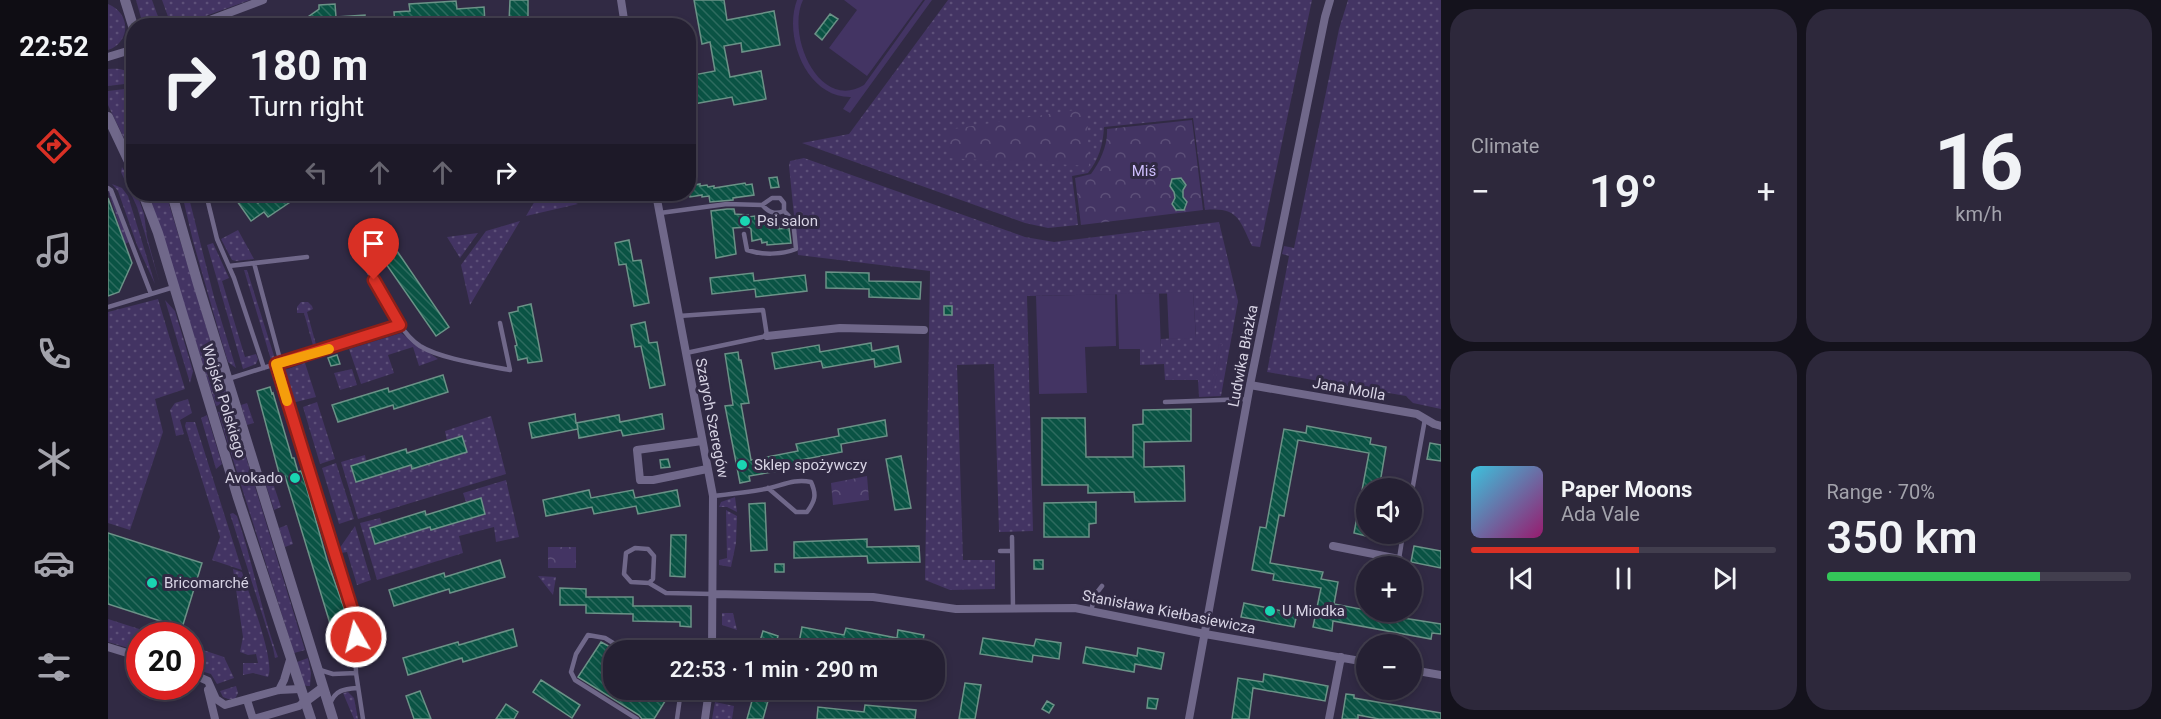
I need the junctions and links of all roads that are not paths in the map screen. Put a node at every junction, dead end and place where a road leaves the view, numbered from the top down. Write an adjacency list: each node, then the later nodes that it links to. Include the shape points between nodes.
1 (125, 0): 5 (street)
2 (263, 0): 6 (street)
3 (621, 0): 7 (street)
4 (1330, 0): 37 (street, Ludwika Błażka)
5 (131, 18)
6 (215, 18)
7 (624, 18)
8 (126, 52): 9 (street)
9 (109, 57)
10 (108, 117): 11 (street)
11 (126, 155)
12 (108, 188): 26 (lane)
13 (145, 201): 25 (street, Wojska Polskiego)
14 (174, 201): 36 (street, Wojska Polskiego)
15 (208, 201): 23 (lane, via 217,239)
16 (657, 201): 19 (street, Szarych Szeregów)
17 (762, 205): 18 (lane, via 770,213); 18 (lane, via 780,198); 19 (lane, via 727,204)
18 (784, 211): 20 (lane, via 793,220 796,249 759,254 747,250)
19 (660, 213): 28 (street, Szarych Szeregów)
20 (744, 234)
21 (307, 256): 22 (lane)
22 (254, 263): 23 (lane); 34 (lane)
23 (229, 266): 35 (lane)
24 (366, 266): 30 (lane)
25 (174, 287): 26 (lane); 63 (street, Wojska Polskiego)
26 (151, 294): 27 (lane)
27 (108, 307)
28 (679, 316): 32 (lane, via 763,310); 33 (street, Szarych Szeregów)
29 (500, 322): 30 (lane, via 510,370 427,350)
30 (400, 325): 34 (lane)
31 (924, 330): 32 (street, via 840,328)
32 (767, 336): 33 (lane)
33 (686, 353): 42 (street, Szarych Szeregów)
34 (278, 364): 35 (lane); 67 (lane, via 356,622)
35 (264, 368): 36 (lane)
36 (228, 379): 65 (street, Wojska Polskiego)
37 (1250, 385): 38 (street, Ludwika Błażka); 40 (street, Jana Molla, via 1417,414)
38 (1248, 399): 39 (lane); 57 (street, Ludwika Błażka)
39 (1165, 402)
40 (1425, 419): 41 (street, Jana Molla); 44 (lane)
41 (1441, 426)
42 (702, 441): 43 (street, Szarych Szeregów); 43 (street, via 637,450 640,480)
43 (707, 469): 46 (street, Szarych Szeregów)
44 (1414, 478)
45 (768, 488): 45 (lane, via 796,512 807,512 814,501 811,482 792,481); 46 (lane)
46 (713, 496): 54 (street, Szarych Szeregów)
47 (1012, 537): 50 (lane)
48 (1333, 546): 51 (street)
49 (1000, 551): 50 (lane)
50 (1012, 551): 55 (lane)
51 (1371, 556)
52 (649, 584): 52 (lane, via 653,579 654,556 648,549 635,548 626,553 624,574 631,582); 54 (lane, via 666,593)
53 (1102, 586): 56 (lane)
54 (713, 594): 55 (street, Stanisława Kiełbasiewicza, via 873,597 956,609); 59 (street, Szarych Szeregów)
55 (1013, 609): 56 (street, Stanisława Kiełbasiewicza)
56 (1091, 611): 57 (street, Stanisława Kiełbasiewicza)
57 (1205, 634): 62 (street, Stanisława Kiełbasiewicza); 90 (street, Ludwika Błażka)
58 (607, 640): 75 (lane, via 588,635 571,672 575,680)
59 (712, 640)
60 (108, 647): 61 (street)
61 (126, 653)
62 (1341, 657): 64 (street, Stanisława Kiełbasiewicza); 91 (street)
63 (290, 660): 73 (street, Wojska Polskiego); 74 (street)
64 (1356, 660)
65 (317, 669): 67 (lane, via 333,674); 71 (street, Wojska Polskiego)
66 (1422, 672): 68 (street)
67 (356, 673): 72 (lane)
68 (1441, 675)
69 (204, 678): 76 (street, via 222,704)
70 (204, 683): 82 (street)
71 (323, 688): 73 (street); 80 (street); 81 (street, Wojska Polskiego)
72 (357, 688): 81 (lane, via 338,691); 86 (lane)
73 (300, 689): 74 (street); 80 (street, Wojska Polskiego)
74 (279, 690): 76 (street)
75 (603, 698)
76 (247, 700): 83 (street)
77 (607, 700): 87 (lane)
78 (680, 700): 88 (lane)
79 (708, 700): 89 (street)
80 (304, 702): 83 (street); 84 (street, Wojska Polskiego)
81 (329, 706): 85 (street, Wojska Polskiego)
82 (215, 719)
83 (254, 719)
84 (310, 719)
85 (333, 719)
86 (363, 719)
87 (637, 719)
88 (677, 719)
89 (705, 719)
90 (1189, 719)
91 (1329, 719)

